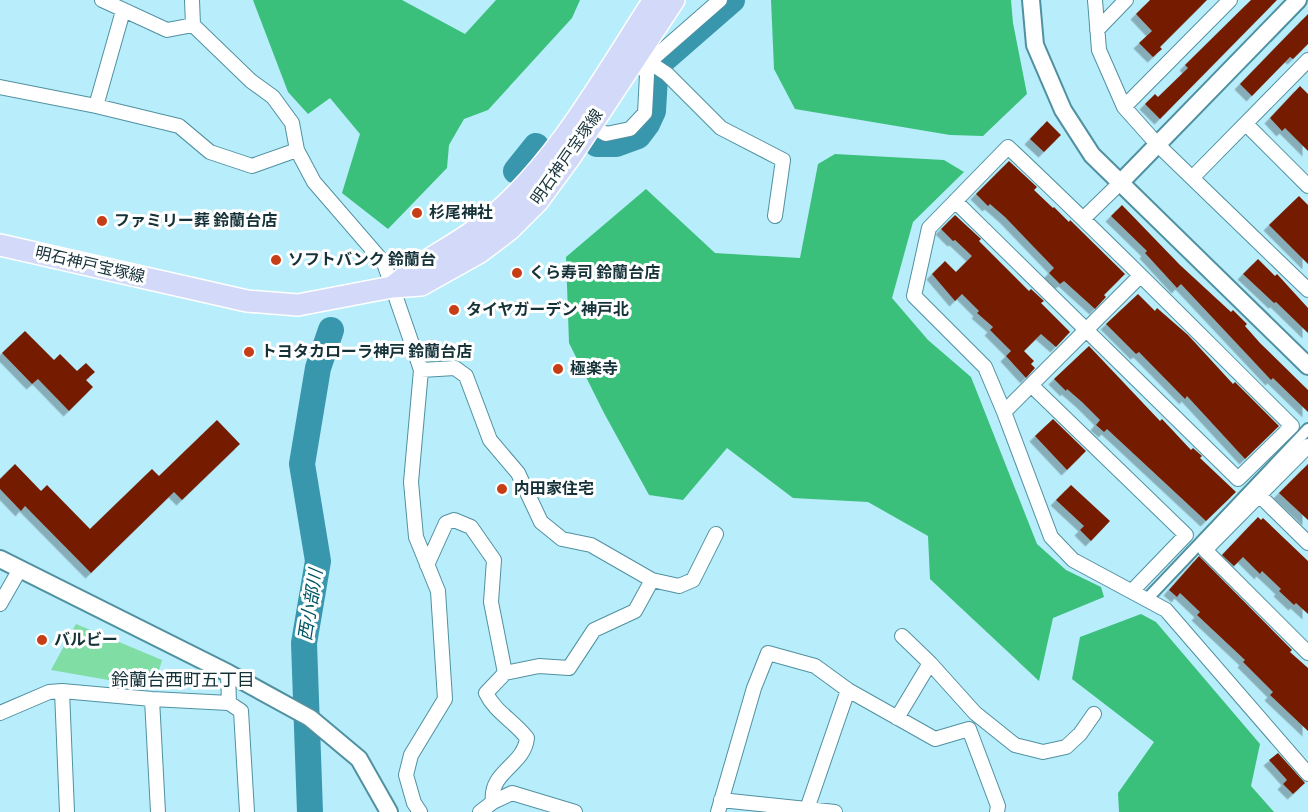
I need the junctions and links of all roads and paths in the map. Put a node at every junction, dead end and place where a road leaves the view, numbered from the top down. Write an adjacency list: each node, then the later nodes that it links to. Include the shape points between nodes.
1 (102, 0): 11 (street)
2 (192, 0): 12 (street)
3 (654, 0): 31 (main road, 明石神戸宝塚線, via 556,150 523,188 460,242)
4 (674, 0): 14 (main road, 明石神戸宝塚線)
5 (720, 0): 14 (street, via 656,56)
6 (1031, 0): 24 (street, via 1035,45 1063,110 1092,154)
7 (1095, 0): 13 (street)
8 (1126, 0): 13 (street)
9 (1230, 0): 18 (street)
10 (1298, 0): 21 (street)
11 (123, 10): 12 (street, via 167,30); 17 (street)
12 (193, 25): 22 (street, via 250,81 273,97 292,123)
13 (1097, 30): 18 (street, via 1099,50)
14 (638, 54): 20 (main road, 明石神戸宝塚線); 20 (street, via 647,75 645,113 630,129 606,134); 27 (street, via 667,74 721,128 783,160)
15 (1305, 68): 19 (street)
16 (0, 87): 17 (street)
17 (96, 106): 22 (street, via 179,126 210,152 252,166)
18 (1124, 106): 21 (street)
19 (1246, 124): 23 (street); 25 (street)
20 (591, 126): 31 (main road, 明石神戸宝塚線, via 538,201 509,230 480,252 421,285)
21 (1157, 144): 23 (street); 24 (street)
22 (297, 150): 31 (street, via 314,182 384,263)
23 (1193, 177): 32 (street)
24 (1120, 183): 28 (street); 34 (street)
25 (1308, 186)
26 (955, 201): 28 (street, via 1008,147); 33 (street); 37 (street, via 929,228 914,296 985,367)
27 (774, 216)
28 (1084, 218): 30 (street)
29 (0, 245): 31 (main road, 明石神戸宝塚線, via 247,301 298,304)
30 (1140, 276): 33 (street); 33 (street, via 1292,426 1238,479)
31 (392, 287): 35 (street)
32 (1308, 290)
33 (1086, 330): 36 (street)
34 (1308, 366)
35 (421, 370): 44 (street, via 411,482 416,537); 46 (street, via 455,368 466,376 490,441 518,473 541,522 562,539 591,545)
36 (1032, 385): 37 (street); 47 (street, via 1186,535)
37 (1004, 412): 47 (street, via 1051,537 1073,560)
38 (1308, 429): 48 (street)
39 (1308, 446): 40 (street)
40 (1259, 495): 42 (street); 51 (street, via 1205,550)
41 (716, 534): 46 (street, via 693,580 679,586)
42 (1308, 543)
43 (0, 559): 45 (street)
44 (427, 565): 54 (street, via 446,523 454,520 471,527 494,560 491,602); 70 (street, via 438,591 445,699 411,755 406,775)
45 (20, 569): 49 (street); 53 (street)
46 (652, 580): 54 (street, via 635,611 594,630 569,668 539,666)
47 (1132, 591): 48 (street)
48 (1148, 598): 62 (street, via 1187,632)
49 (0, 604)
50 (902, 636): 52 (street)
51 (1308, 653)
52 (930, 663): 60 (street, via 975,713 1015,745 1044,752 1066,747); 61 (street)
53 (228, 673): 58 (street); 69 (street, via 310,718 359,759)
54 (505, 673): 63 (street, via 486,693 526,738 525,749 500,777 492,791)
55 (848, 690): 61 (street); 64 (street, via 815,666 768,653); 65 (street)
56 (62, 691): 57 (street); 59 (street, via 49,692); 66 (street)
57 (152, 699): 58 (street); 67 (street)
58 (230, 703): 68 (street, via 241,711)
59 (0, 713)
60 (1094, 714)
61 (897, 718): 74 (street, via 936,739 969,729)
62 (1306, 766)
63 (493, 802): 71 (street); 72 (street, via 512,793)
64 (719, 806): 65 (street)
65 (807, 809): 73 (street)
66 (67, 812)
67 (158, 812)
68 (247, 812)
69 (389, 812)
70 (420, 812)
71 (480, 812)
72 (575, 812)
73 (834, 812)
74 (997, 812)

